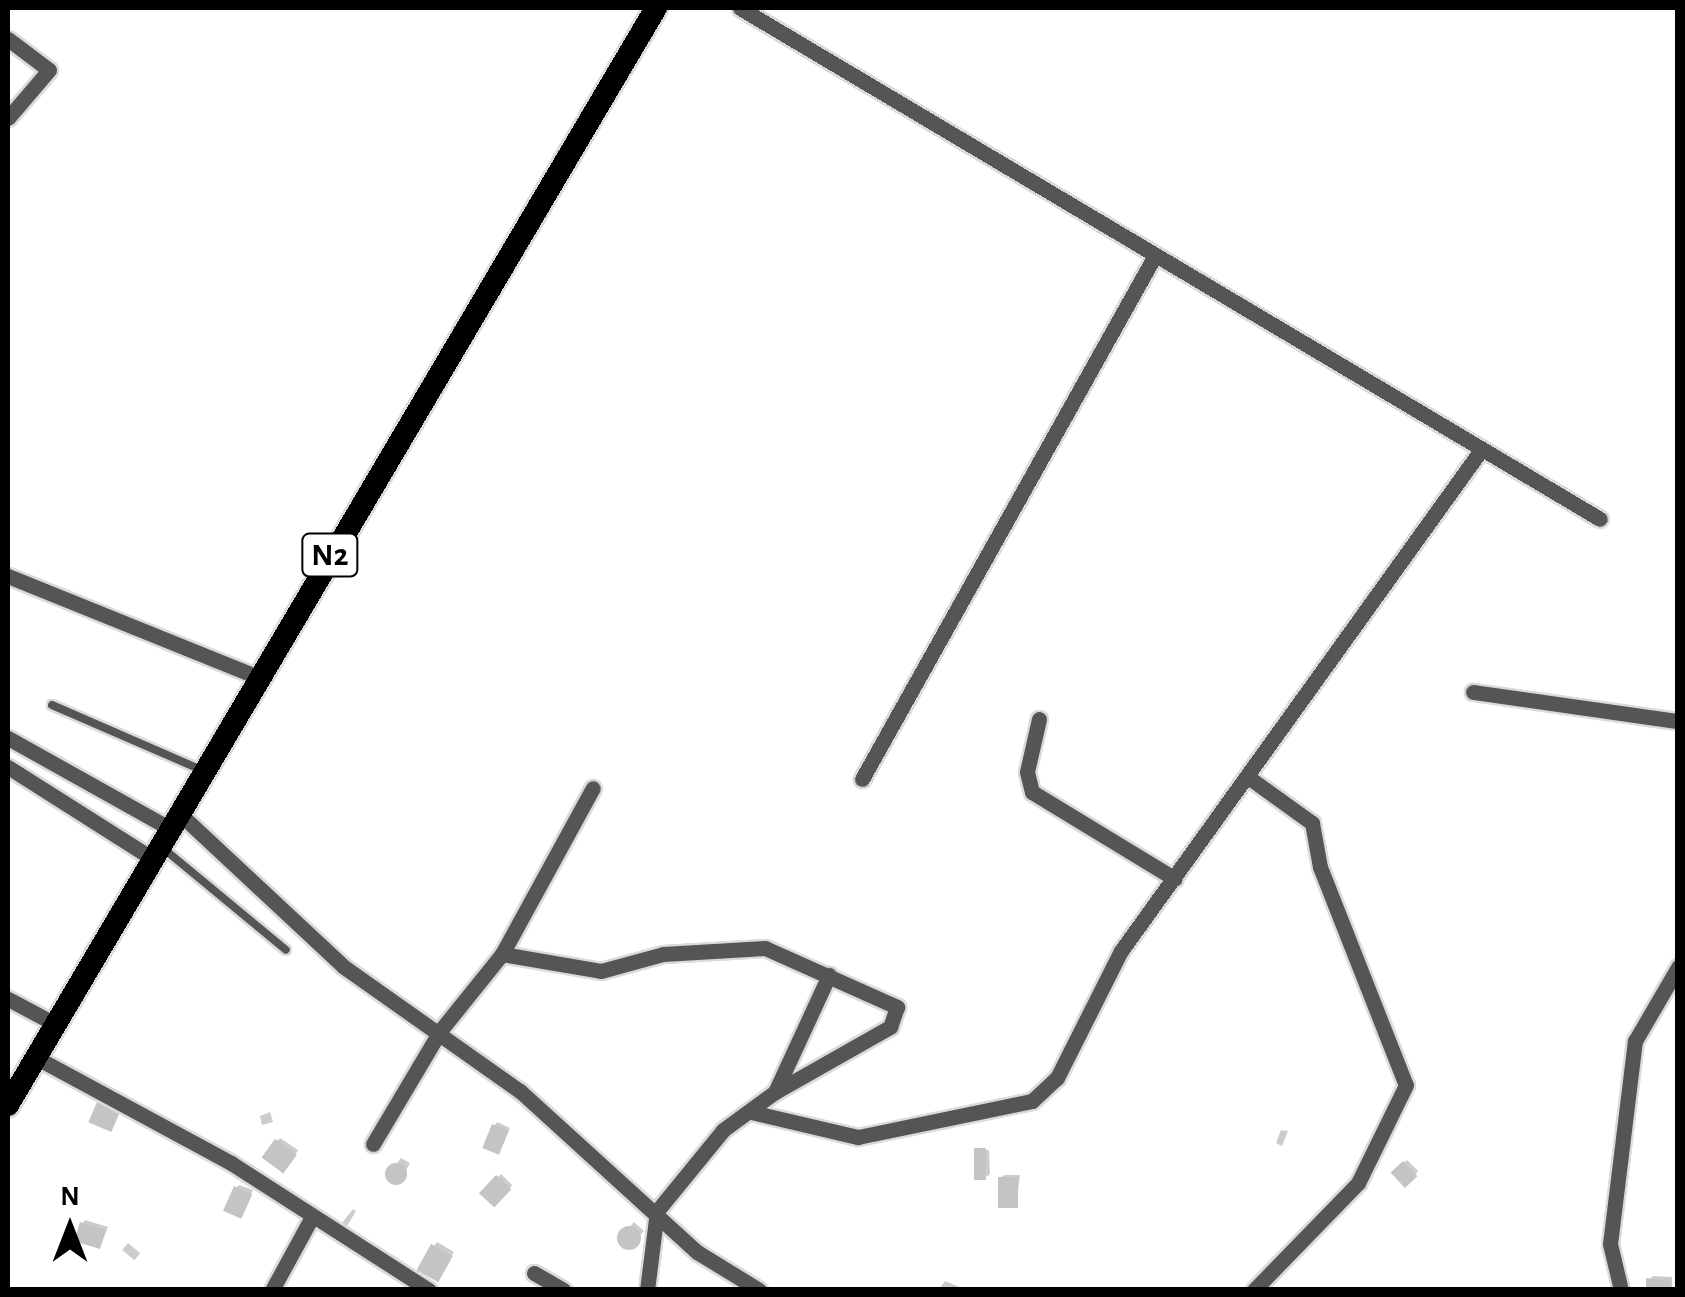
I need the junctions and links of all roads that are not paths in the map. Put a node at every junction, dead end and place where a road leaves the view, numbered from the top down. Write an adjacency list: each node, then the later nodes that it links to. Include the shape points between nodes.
1 (656, 8): 9 (main road, N2)
2 (740, 8): 5 (street)
3 (8, 39): 4 (street, via 49,70)
4 (8, 118)
5 (1153, 259): 6 (street); 18 (street)
6 (1481, 450): 7 (street); 17 (street)
7 (1600, 518)
8 (8, 576): 9 (street)
9 (258, 677): 16 (main road, N2)
10 (1473, 692): 13 (street)
11 (52, 705): 16 (lane)
12 (1040, 719): 21 (street, via 1026,772 1032,792)
13 (1678, 722)
14 (8, 738): 20 (street)
15 (8, 768): 20 (street)
16 (204, 772): 20 (main road, N2)
17 (1248, 777): 21 (street); 42 (street, via 1312,823 1320,868 1406,1085 1358,1184)
18 (862, 779)
19 (593, 788): 23 (street)
20 (166, 837): 22 (lane); 27 (main road, N2); 28 (street)
21 (1176, 879): 32 (street, via 1083,1011 1057,1078 1032,1101 858,1137)
22 (286, 950)
23 (502, 954): 25 (street, via 601,971 738,946 793,955); 28 (street)
24 (1678, 967): 43 (street, via 1634,1041 1610,1244)
25 (829, 975): 30 (street); 30 (street, via 892,1003 898,1018)
26 (8, 999): 27 (street)
27 (55, 1024): 29 (main road, N2)
28 (440, 1031): 33 (street); 34 (street)
29 (35, 1057): 31 (main road, N2); 35 (street)
30 (775, 1092): 32 (street)
31 (8, 1104)
32 (751, 1112): 34 (street, via 723,1130)
33 (372, 1144)
34 (657, 1210): 40 (street); 41 (street, via 697,1252)
35 (312, 1218): 37 (street); 38 (street)
36 (534, 1273): 39 (street)
37 (272, 1290)
38 (428, 1290)
39 (564, 1290)
40 (647, 1290)
41 (759, 1290)
42 (1254, 1290)
43 (1622, 1290)

